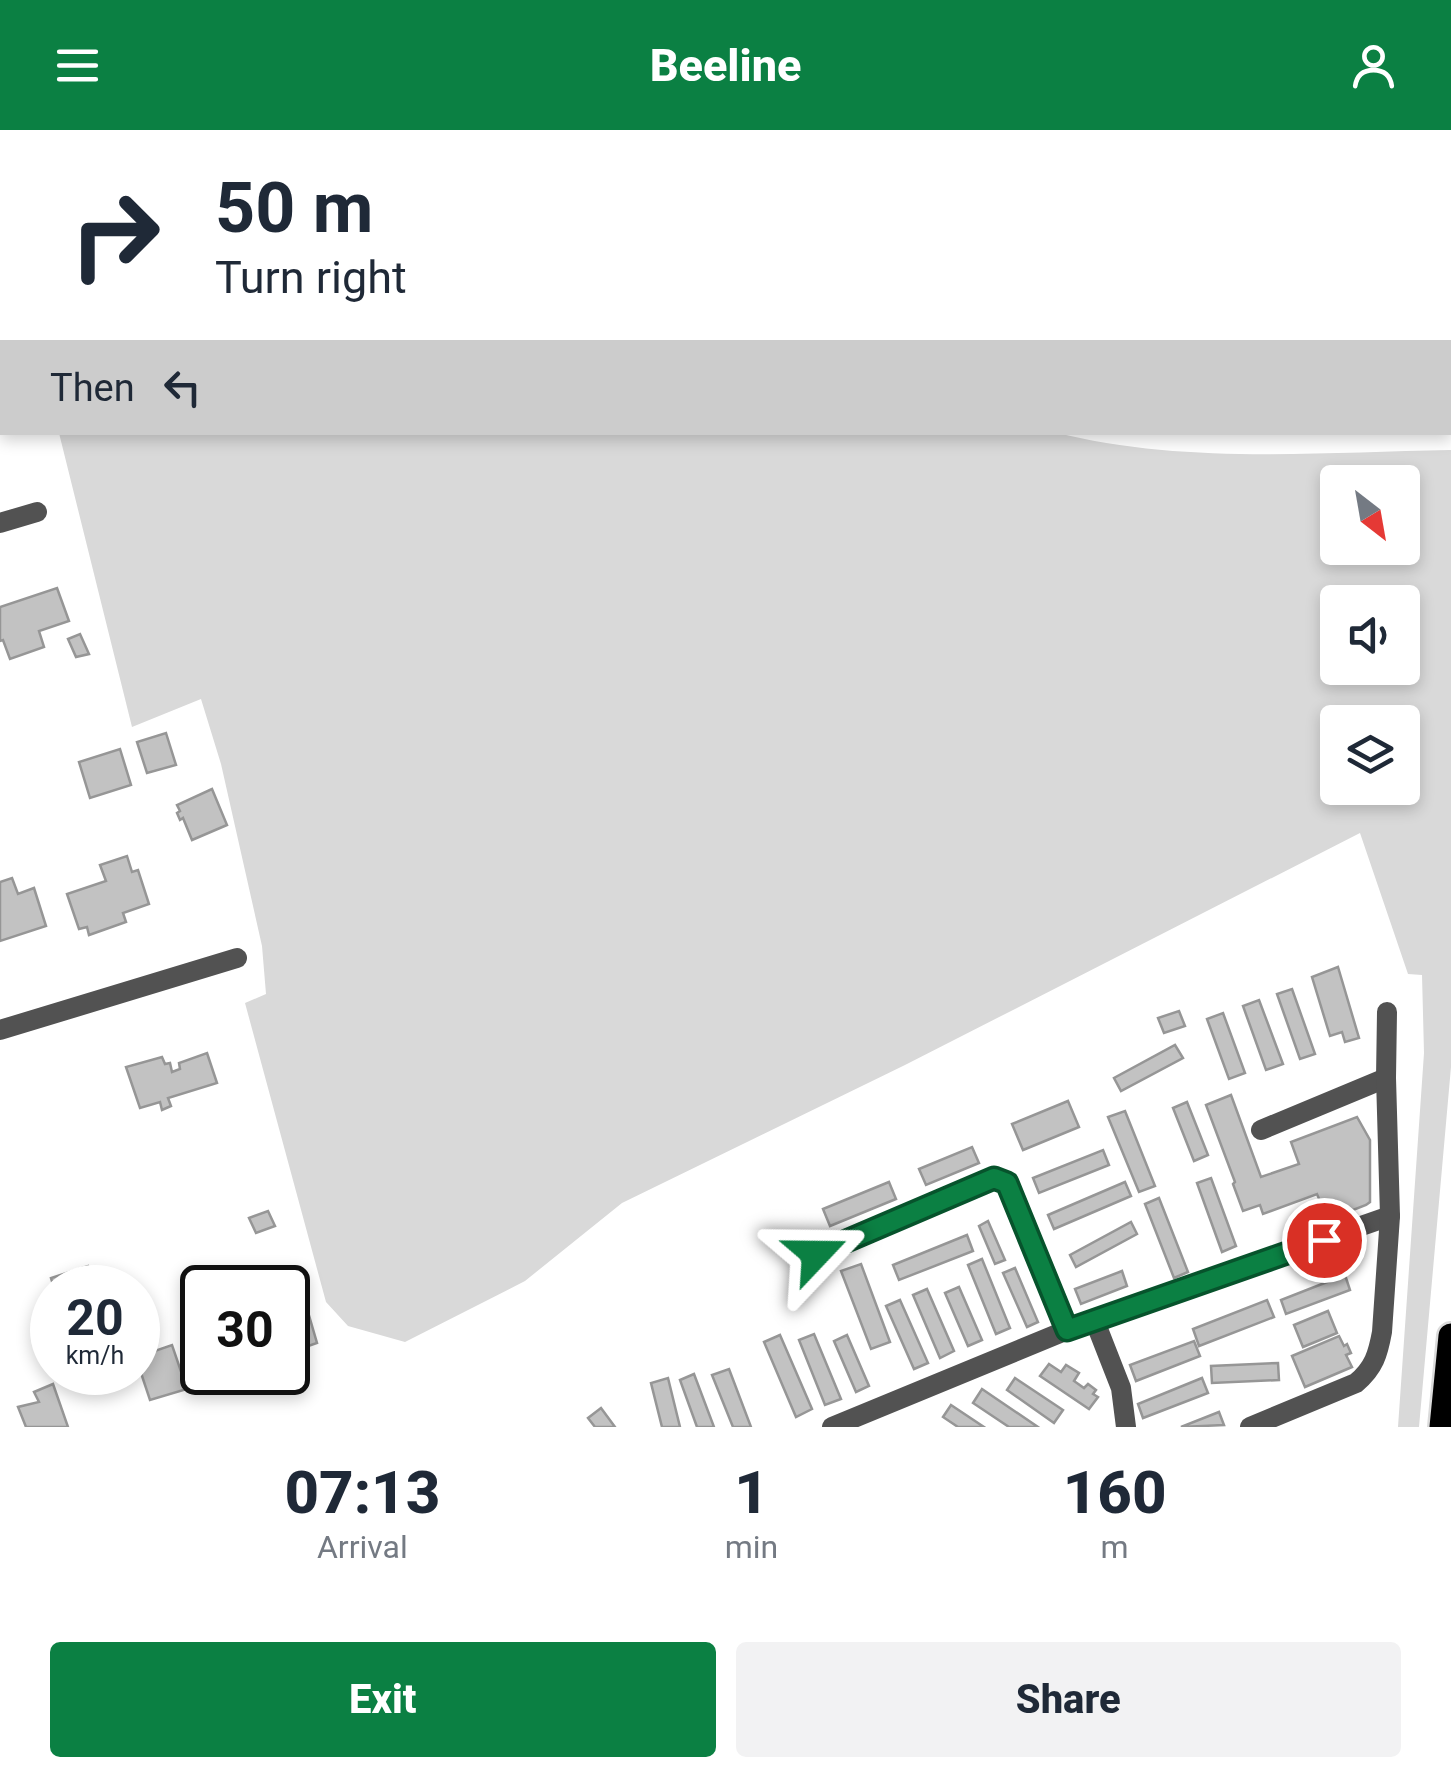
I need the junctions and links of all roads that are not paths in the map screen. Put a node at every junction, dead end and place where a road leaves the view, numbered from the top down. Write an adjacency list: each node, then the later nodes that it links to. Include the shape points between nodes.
1 (37, 512): 2 (street)
2 (0, 523)
3 (236, 958): 5 (street)
4 (1388, 1012): 6 (street)
5 (0, 1030)
6 (1386, 1078): 7 (street); 8 (street)
7 (1260, 1130)
8 (1390, 1216): 10 (street); 15 (street, via 1382,1332 1369,1372)
9 (816, 1254): 11 (street, via 994,1178 1007,1183)
10 (1094, 1319): 11 (street); 14 (street, via 1121,1388)
11 (1067, 1330): 13 (street)
12 (1451, 1336): 16 (main road)
13 (832, 1427)
14 (1126, 1427)
15 (1250, 1427)
16 (1442, 1427)

